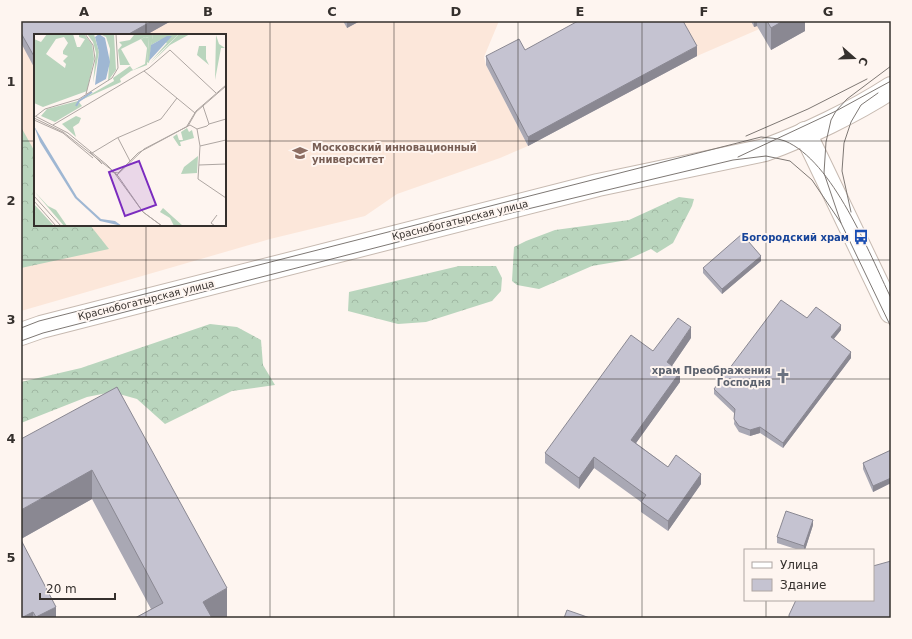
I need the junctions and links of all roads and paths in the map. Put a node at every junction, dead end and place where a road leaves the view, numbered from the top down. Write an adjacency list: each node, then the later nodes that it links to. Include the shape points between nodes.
1 (891, 88): 2 (main road, Краснобогатырская улица)
2 (805, 133): 3 (main road); 4 (main road, Краснобогатырская улица, via 765,150 591,187)
3 (891, 312)
4 (21, 334)

